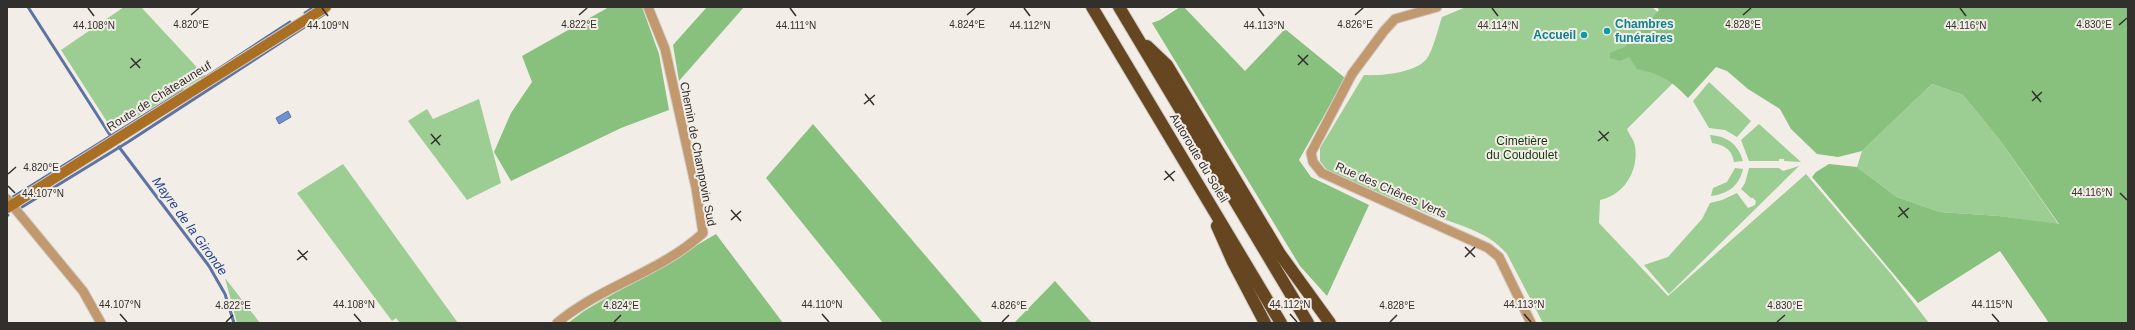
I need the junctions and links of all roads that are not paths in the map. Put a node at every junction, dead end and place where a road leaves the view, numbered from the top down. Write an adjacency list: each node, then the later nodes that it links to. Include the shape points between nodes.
1 (326, 7): 8 (main road, Route de Châteauneuf)
2 (648, 7): 10 (street, Chemin de Champovin Sud, via 665,49 696,188 703,233 686,248 603,292)
3 (1092, 7): 7 (highway, Autoroute du Soleil)
4 (1119, 7): 6 (highway, Autoroute du Soleil)
5 (1438, 7): 15 (street, Rue des Chênes Verts, via 1394,19 1384,30 1341,93 1311,153 1313,162 1322,173 1488,248 1499,257)
6 (1134, 33): 13 (highway, Autoroute du Soleil); 14 (highway, via 1167,65 1280,254)
7 (1205, 195): 11 (highway, via 1220,236); 12 (highway, Autoroute du Soleil)
8 (8, 204): 9 (street, via 83,291)
9 (101, 323)
10 (557, 323)
11 (1265, 323)
12 (1281, 323)
13 (1308, 323)
14 (1330, 323)
15 (1531, 323)

